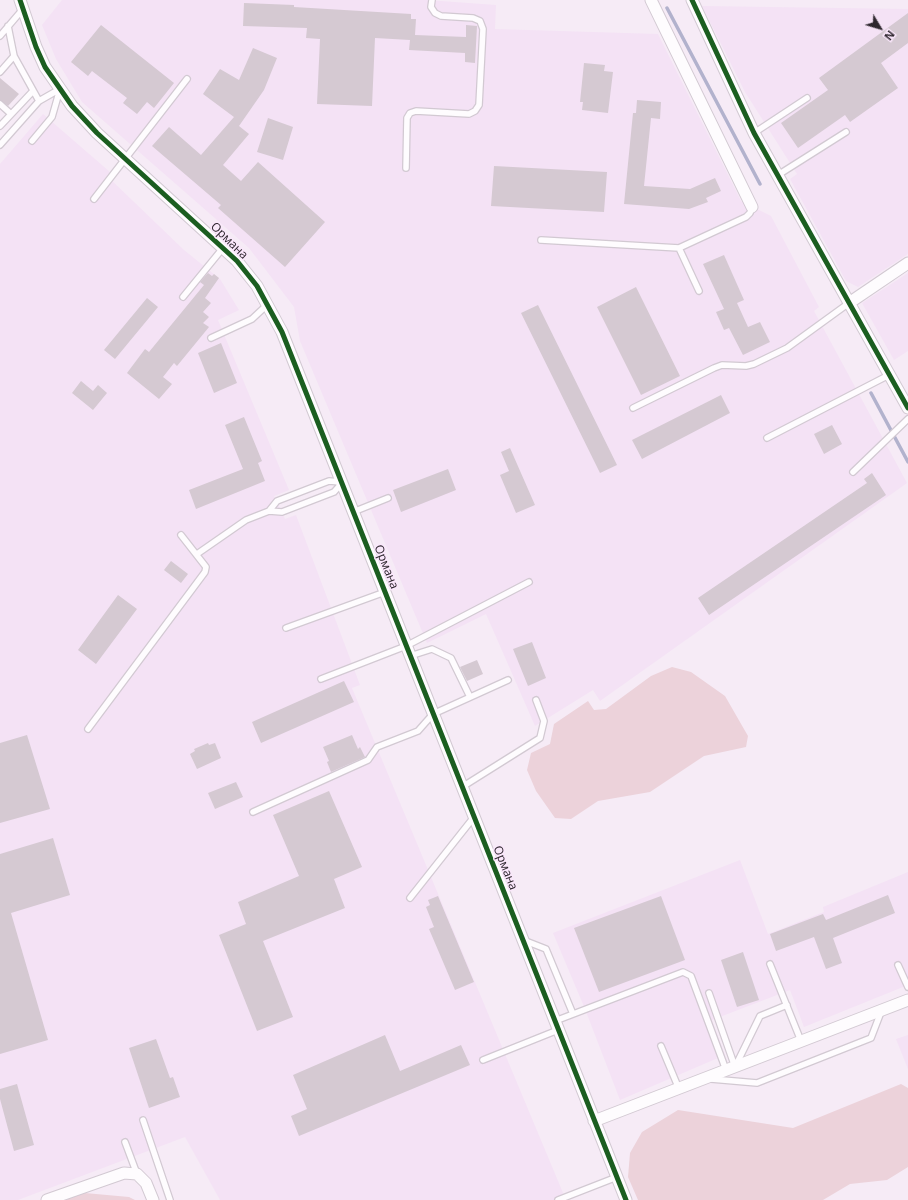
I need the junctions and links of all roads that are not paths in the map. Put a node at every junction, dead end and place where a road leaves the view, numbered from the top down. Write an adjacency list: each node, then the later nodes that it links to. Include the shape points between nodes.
1 (432, 0): 22 (lane, via 431,6 440,16 473,18 480,21 484,29 479,105 475,112 469,114 416,111 410,113 407,118)
2 (651, 0): 25 (street)
3 (692, 0): 18 (street)
4 (23, 3): 5 (lane); 10 (street, Ормана, via 36,47 45,67)
5 (8, 26): 6 (lane); 7 (lane)
6 (0, 36)
7 (14, 56): 8 (lane); 11 (lane)
8 (0, 72)
9 (188, 79): 21 (lane)
10 (60, 89): 13 (lane); 19 (lane, via 52,117); 21 (street, Ормана, via 96,133)
11 (33, 91): 13 (lane); 15 (lane)
12 (807, 98): 18 (lane)
13 (38, 101): 20 (lane)
14 (0, 104): 15 (lane)
15 (11, 114): 16 (lane)
16 (0, 126)
17 (846, 132): 23 (lane)
18 (754, 133): 23 (street)
19 (32, 141)
20 (0, 144)
21 (126, 160): 24 (lane); 27 (street, Ормана)
22 (406, 168)
23 (778, 175): 32 (street)
24 (94, 199)
25 (752, 207): 28 (lane, via 746,218)
26 (541, 240): 28 (lane)
27 (223, 248): 31 (lane); 33 (street, Ормана, via 248,273)
28 (678, 248): 30 (lane)
29 (908, 263): 32 (street)
30 (699, 291)
31 (182, 297)
32 (849, 303): 35 (street); 36 (lane, via 787,348 754,364 722,365 714,368)
33 (267, 305): 34 (lane, via 252,319); 41 (street, Ормана, via 282,332)
34 (211, 338)
35 (889, 375): 37 (street); 39 (lane)
36 (633, 408)
37 (908, 408)
38 (908, 419): 40 (lane)
39 (767, 438)
40 (853, 472)
41 (342, 482): 43 (lane, via 329,481 277,501); 43 (lane, via 334,492 282,512); 44 (street, Ормана)
42 (388, 498): 44 (lane)
43 (268, 511): 46 (lane, via 246,520)
44 (353, 512): 48 (street, Ормана)
45 (181, 535): 46 (lane)
46 (197, 554): 56 (lane, via 206,567 206,572)
47 (529, 582): 50 (lane)
48 (385, 592): 49 (lane); 50 (street, Ормана)
49 (286, 628)
50 (408, 651): 51 (lane); 53 (lane, via 432,649 452,658); 55 (street, Ормана)
51 (321, 679)
52 (508, 680): 53 (lane)
53 (470, 697): 55 (lane)
54 (536, 700): 57 (lane, via 544,721 540,738)
55 (433, 714): 57 (street, Ормана); 58 (lane, via 418,731 377,747 368,760)
56 (88, 729)
57 (462, 787): 59 (street, Ормана)
58 (252, 812)
59 (474, 817): 60 (lane); 61 (street, Ормана)
60 (410, 898)
61 (523, 940): 69 (lane, via 546,949); 70 (street, Ормана)
62 (770, 964): 67 (lane)
63 (898, 965): 64 (lane)
64 (908, 987)
65 (709, 993): 74 (lane)
66 (908, 1000): 68 (street)
67 (787, 1005): 71 (lane); 74 (lane, via 760,1016)
68 (881, 1012): 71 (street); 75 (lane, via 871,1038 757,1083)
69 (573, 1014): 70 (lane); 74 (lane, via 683,972 691,976)
70 (557, 1025): 73 (lane); 78 (street, Ормана)
71 (801, 1041): 74 (street)
72 (661, 1046): 76 (lane)
73 (483, 1060)
74 (731, 1069): 75 (street)
75 (705, 1079): 76 (street)
76 (679, 1089): 78 (street)
77 (143, 1120): 84 (lane)
78 (594, 1121): 81 (street, Ормана)
79 (125, 1142): 80 (lane)
80 (137, 1174): 82 (street, via 124,1173); 83 (street, via 146,1183)
81 (616, 1177): 85 (lane); 86 (street, Ормана)
82 (47, 1200)
83 (153, 1200)
84 (170, 1200)
85 (558, 1200)
86 (626, 1200)

